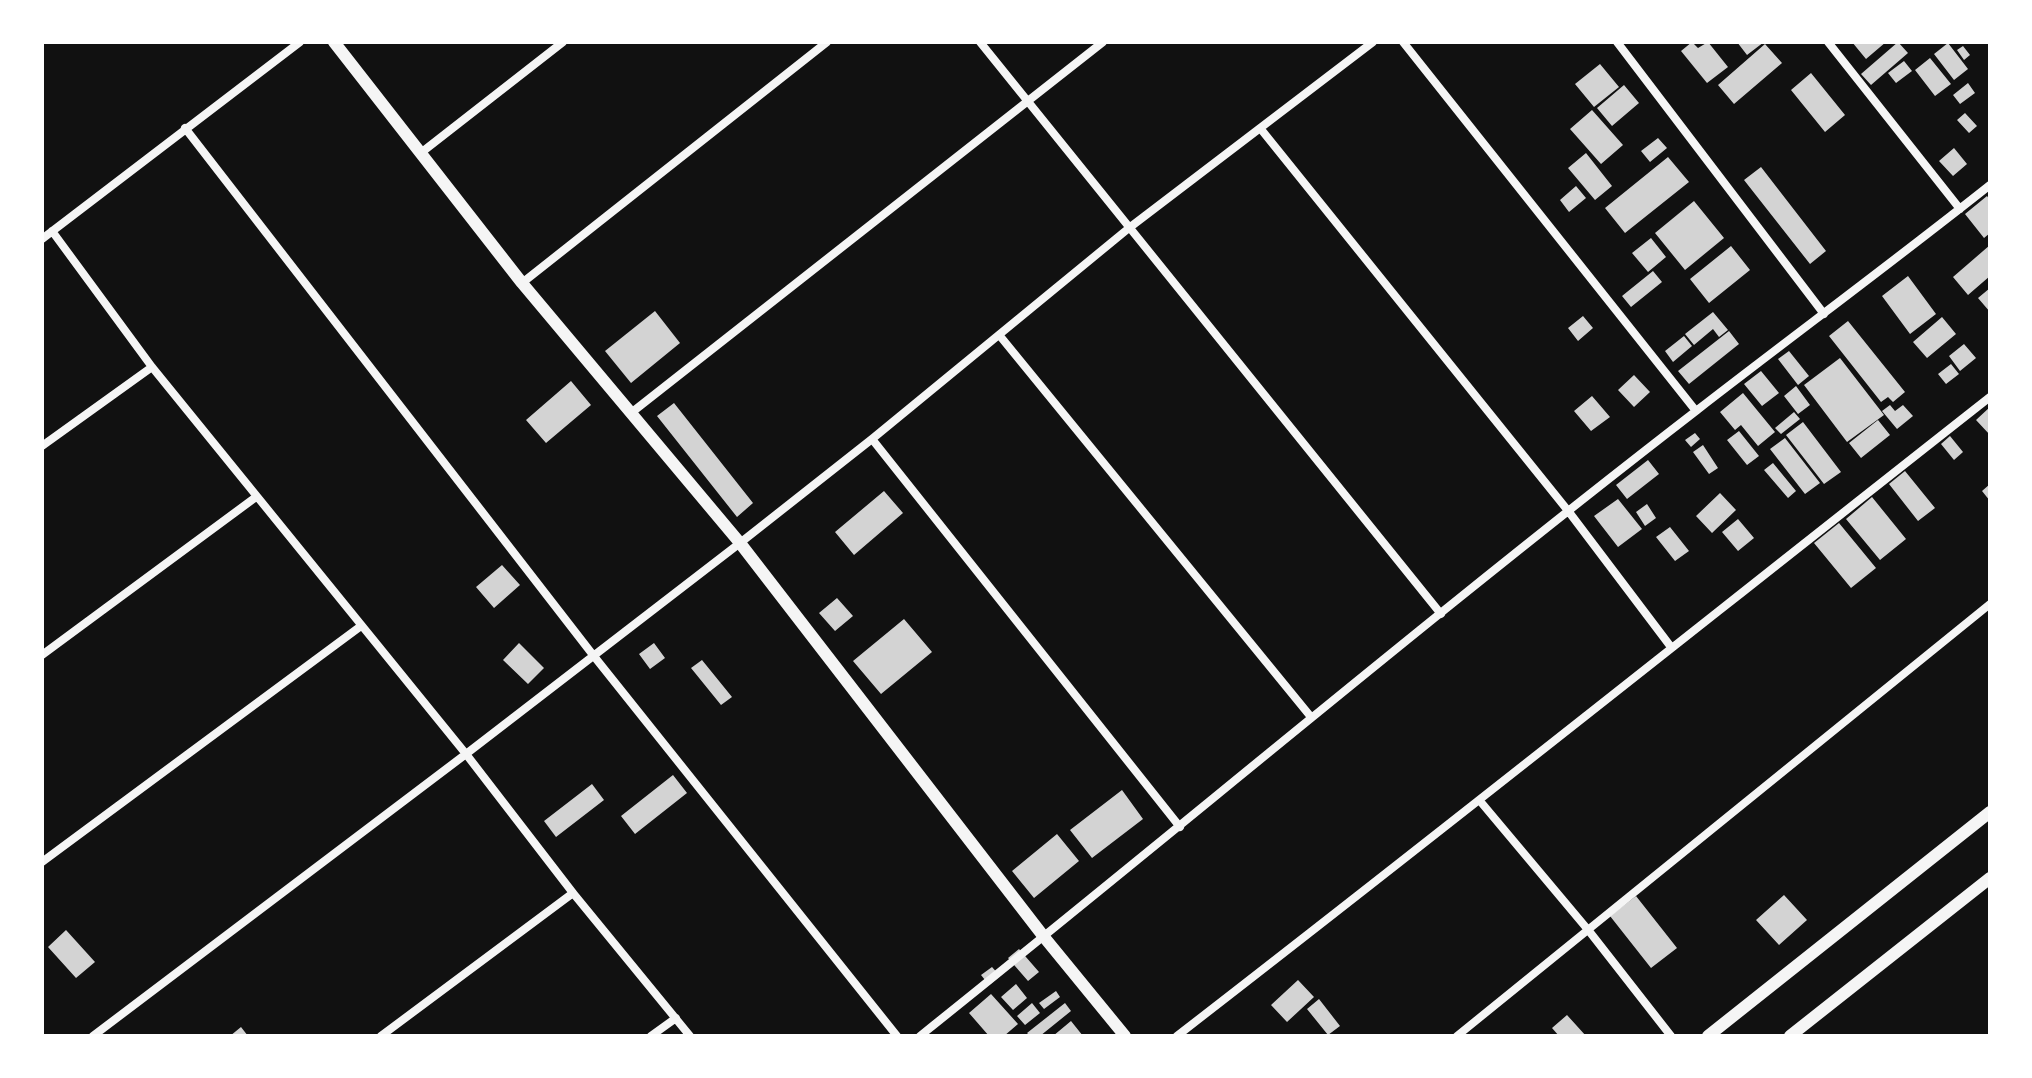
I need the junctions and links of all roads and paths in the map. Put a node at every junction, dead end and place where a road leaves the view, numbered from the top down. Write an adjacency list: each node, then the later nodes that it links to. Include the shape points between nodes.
1 (300, 42): 12 (street)
2 (334, 42): 14 (main road)
3 (563, 42): 14 (street)
4 (827, 42): 20 (street)
5 (980, 42): 11 (street)
6 (1103, 42): 11 (street)
7 (1373, 42): 13 (street)
8 (1403, 42): 25 (street)
9 (1617, 42): 21 (street)
10 (1828, 42): 16 (street)
11 (1028, 102): 17 (street); 26 (street)
12 (185, 128): 18 (street); 37 (street)
13 (1260, 128): 17 (street); 30 (street)
14 (422, 152): 20 (main road)
15 (1990, 185): 16 (street)
16 (1960, 209): 21 (street)
17 (1129, 228): 22 (street); 33 (street)
18 (52, 231): 19 (street); 23 (street)
19 (42, 239)
20 (522, 283): 26 (main road)
21 (1824, 314): 25 (street)
22 (1000, 336): 27 (street); 38 (street)
23 (152, 367): 28 (street); 29 (street)
24 (1990, 397): 35 (street)
25 (1696, 411): 30 (street)
26 (631, 413): 31 (main road)
27 (872, 439): 31 (street); 42 (street)
28 (42, 446)
29 (256, 497): 34 (street); 36 (street)
30 (1569, 512): 33 (street); 35 (street)
31 (740, 543): 37 (street); 47 (main road)
32 (1990, 604): 46 (street)
33 (1441, 614): 38 (street)
34 (361, 626): 39 (street); 43 (street)
35 (1671, 647): 40 (street)
36 (42, 655)
37 (593, 655): 39 (street); 53 (street)
38 (1311, 717): 42 (street)
39 (466, 754): 45 (street); 49 (street)
40 (1480, 801): 46 (street); 56 (street)
41 (1990, 812): 59 (main road)
42 (1180, 827): 47 (street)
43 (42, 862)
44 (1990, 878): 60 (main road)
45 (573, 893): 48 (street); 50 (street)
46 (1589, 931): 57 (street); 58 (street)
47 (1044, 937): 54 (street); 55 (main road)
48 (676, 1018): 51 (street); 52 (street)
49 (93, 1036)
50 (381, 1036)
51 (651, 1036)
52 (690, 1036)
53 (897, 1036)
54 (920, 1036)
55 (1125, 1036)
56 (1177, 1036)
57 (1457, 1036)
58 (1671, 1036)
59 (1708, 1036)
60 (1790, 1036)

